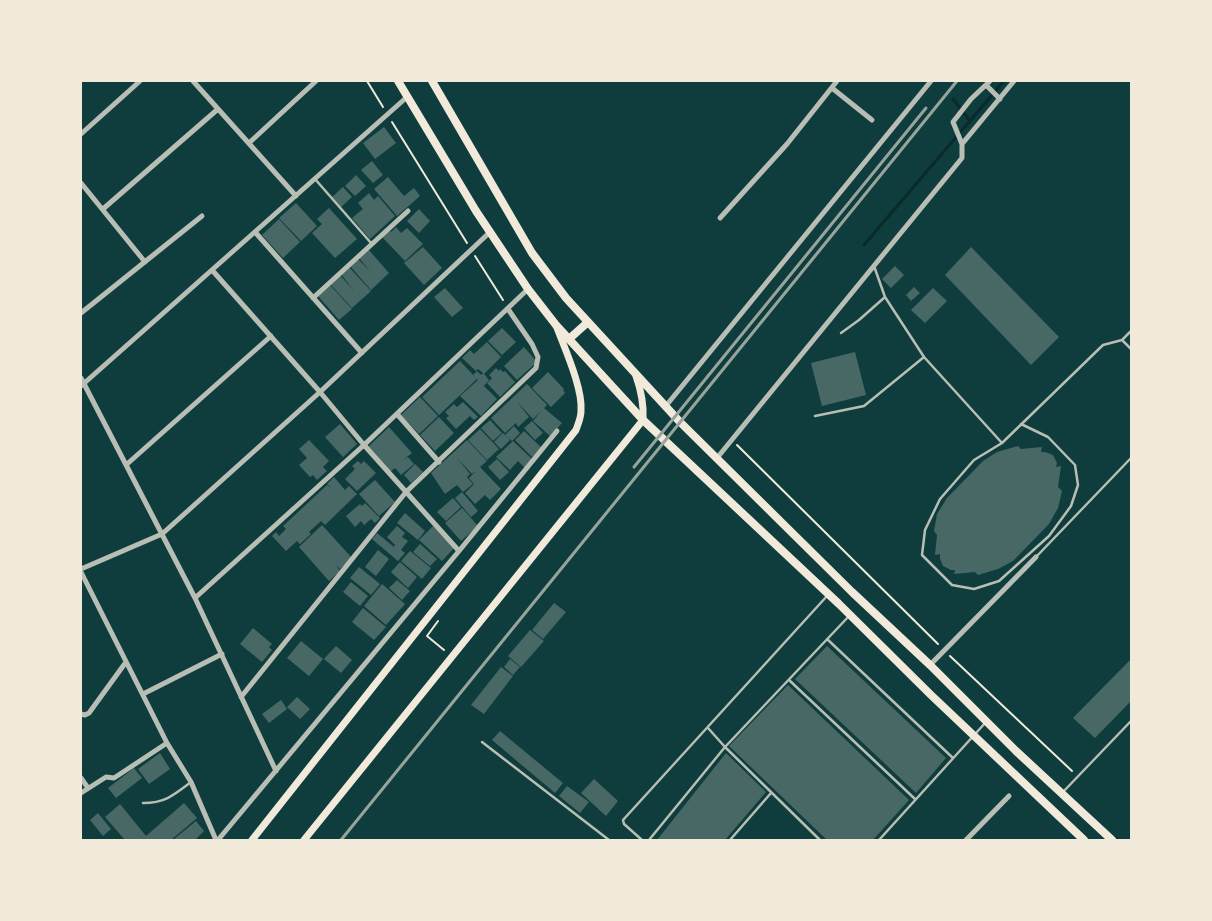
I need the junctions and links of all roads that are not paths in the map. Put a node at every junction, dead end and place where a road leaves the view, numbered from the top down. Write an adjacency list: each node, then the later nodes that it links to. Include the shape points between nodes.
1 (140, 81): 16 (street)
2 (202, 81): 9 (street)
3 (316, 81): 17 (street)
4 (398, 81): 12 (main road)
5 (432, 81): 37 (main road, via 532,253)
6 (837, 81): 11 (street)
7 (931, 81): 50 (street)
8 (1014, 81): 13 (street)
9 (195, 84): 14 (street)
10 (988, 84): 13 (street); 18 (street, via 953,122)
11 (832, 88): 15 (street); 25 (street)
12 (408, 97): 19 (street); 27 (main road)
13 (999, 98): 18 (street)
14 (218, 109): 17 (street); 22 (street)
15 (872, 120)
16 (81, 134)
17 (249, 143): 21 (street)
18 (962, 144): 30 (street, via 962,158)
19 (315, 179): 21 (street); 28 (lane)
20 (81, 183): 22 (street)
21 (296, 196): 26 (street)
22 (103, 209): 29 (street)
23 (408, 211): 28 (street)
24 (202, 216): 29 (street)
25 (720, 218)
26 (255, 232): 31 (street); 33 (street)
27 (490, 232): 32 (main road); 45 (street)
28 (372, 244): 33 (street)
29 (145, 262): 36 (street)
30 (874, 266): 34 (lane); 58 (street)
31 (212, 270): 41 (street); 48 (street)
32 (528, 289): 35 (street); 38 (main road)
33 (313, 298): 45 (street)
34 (885, 298): 40 (lane); 46 (lane)
35 (508, 309): 51 (street); 60 (street, via 532,344 538,357 536,368)
36 (81, 313)
37 (588, 322): 42 (main road); 47 (main road)
38 (556, 324): 42 (main road); 98 (main road, via 580,397 580,420 576,430)
39 (1131, 331): 43 (lane)
40 (841, 333)
41 (270, 336): 49 (street); 61 (street)
42 (569, 339): 53 (main road)
43 (1122, 340): 44 (lane); 54 (lane, via 1103,345)
44 (1131, 349)
45 (362, 352): 49 (street)
46 (924, 357): 52 (lane, via 864,406); 56 (lane)
47 (636, 376): 50 (main road); 53 (main road, via 642,394)
48 (82, 382): 61 (street)
49 (320, 392): 57 (street); 63 (street)
50 (665, 407): 58 (main road)
51 (397, 414): 57 (street); 60 (street)
52 (815, 416)
53 (643, 420): 67 (main road); 99 (main road)
54 (1022, 424): 56 (lane); 56 (lane, via 1048,438 1075,465 1078,485 1071,506 1049,536 999,581 974,589 952,585 922,555 925,530 940,499 974,460)
55 (557, 431): 64 (street)
56 (1002, 443)
57 (364, 445): 62 (street); 68 (street)
58 (717, 458): 73 (main road)
59 (1131, 458): 65 (lane)
60 (439, 462): 62 (street)
61 (126, 465): 63 (street)
62 (406, 492): 64 (street); 76 (street)
63 (162, 534): 66 (street); 68 (street)
64 (459, 551): 86 (street)
65 (1036, 557): 73 (street)
66 (81, 571): 72 (street)
67 (828, 594): 69 (main road); 80 (lane)
68 (196, 598): 71 (street)
69 (850, 615): 70 (lane); 81 (main road)
70 (827, 639): 74 (lane); 85 (lane)
71 (222, 654): 75 (street); 76 (street)
72 (126, 662): 75 (street); 77 (street, via 89,713)
73 (930, 665): 79 (main road)
74 (789, 680): 84 (lane); 94 (lane)
75 (143, 694): 83 (street)
76 (241, 698): 86 (street)
77 (81, 714)
78 (1131, 720): 92 (lane)
79 (986, 721): 81 (lane); 92 (main road)
80 (708, 727): 84 (lane); 101 (lane, via 623,820)
81 (974, 735): 85 (lane); 106 (main road)
82 (482, 742): 100 (lane)
83 (167, 743): 88 (street); 89 (street, via 114,778 106,777)
84 (725, 747): 91 (lane); 102 (lane)
85 (953, 758): 94 (lane)
86 (276, 771): 97 (street)
87 (81, 778): 89 (street)
88 (191, 782): 95 (lane, via 165,800); 97 (street)
89 (88, 788): 90 (street)
90 (81, 793)
91 (771, 793): 96 (lane); 103 (lane)
92 (1062, 793): 107 (main road)
93 (1009, 796): 105 (street)
94 (915, 799): 104 (lane)
95 (143, 803)
96 (819, 839)
97 (217, 840)
98 (252, 840)
99 (304, 840)
100 (609, 840)
101 (642, 840)
102 (649, 840)
103 (730, 840)
104 (878, 840)
105 (966, 840)
106 (1084, 840)
107 (1112, 840)

